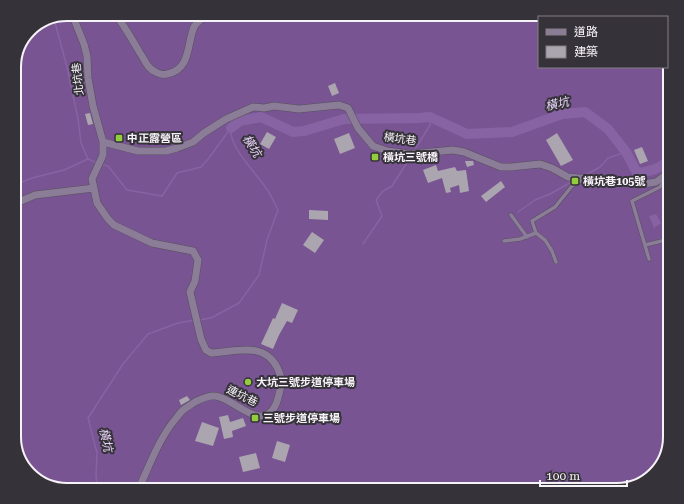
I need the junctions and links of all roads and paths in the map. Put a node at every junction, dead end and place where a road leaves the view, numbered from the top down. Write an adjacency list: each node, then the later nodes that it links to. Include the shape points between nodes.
1 (75, 21): 4 (street, 北坑巷, via 87,56 93,106)
2 (121, 21): 3 (street, via 148,67 162,75 181,67)
3 (199, 21)
4 (103, 142): 6 (street, 橫坑巷, via 138,151 166,151 193,142 226,119 253,107 299,109 339,105 348,108 358,128 373,146 387,151 410,154 453,150 501,167 540,164 568,177); 8 (street, via 103,155 92,178)
5 (663, 178): 6 (street, 橫坑巷, via 644,184)
6 (584, 179): 11 (lane, via 572,186 555,207 532,221)
7 (663, 183): 15 (lane, via 660,187 632,201)
8 (94, 188): 9 (street, via 35,195); 18 (street, 連坑巷, via 97,203 114,225 152,243 193,251 198,260 190,292 206,350 211,353 255,350 267,354 281,375 282,386 273,410 259,417 214,396 201,399 182,411 158,445)
9 (21, 201)
10 (511, 215): 12 (lane)
11 (536, 233): 12 (lane); 17 (lane, via 545,240)
12 (527, 237): 13 (lane)
13 (504, 240)
14 (663, 240): 15 (lane)
15 (645, 244): 16 (lane)
16 (649, 259)
17 (556, 262)
18 (141, 483)

